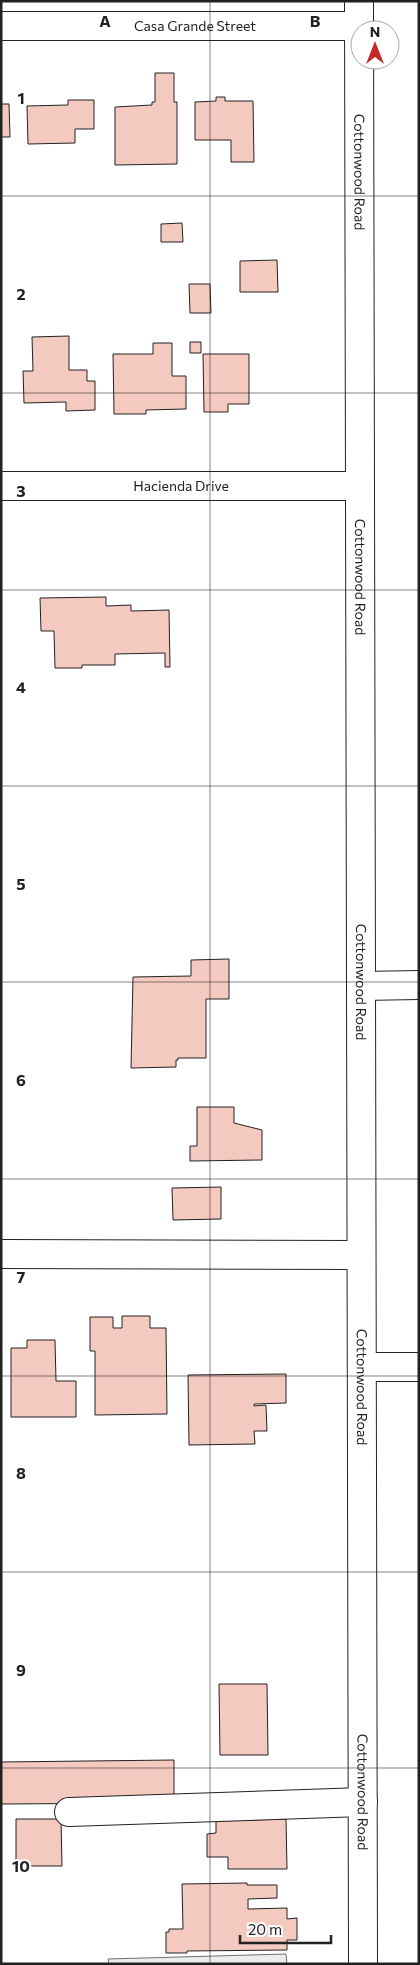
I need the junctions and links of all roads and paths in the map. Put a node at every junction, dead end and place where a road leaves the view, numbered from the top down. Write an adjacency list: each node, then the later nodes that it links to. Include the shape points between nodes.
1 (359, 14): 2 (street, Casa Grande Street); 4 (street, Cottonwood Road)
2 (1, 26)
3 (1, 486): 4 (street, Hacienda Drive)
4 (360, 486): 6 (street, Cottonwood Road)
5 (419, 985): 6 (street)
6 (361, 986): 8 (street, Cottonwood Road)
7 (1, 1254): 8 (street)
8 (361, 1255): 10 (street, Cottonwood Road)
9 (419, 1367): 10 (street)
10 (362, 1368): 11 (street, Cottonwood Road)
11 (363, 1802): 12 (street); 13 (street, Cottonwood Road)
12 (69, 1812)
13 (363, 1964)

